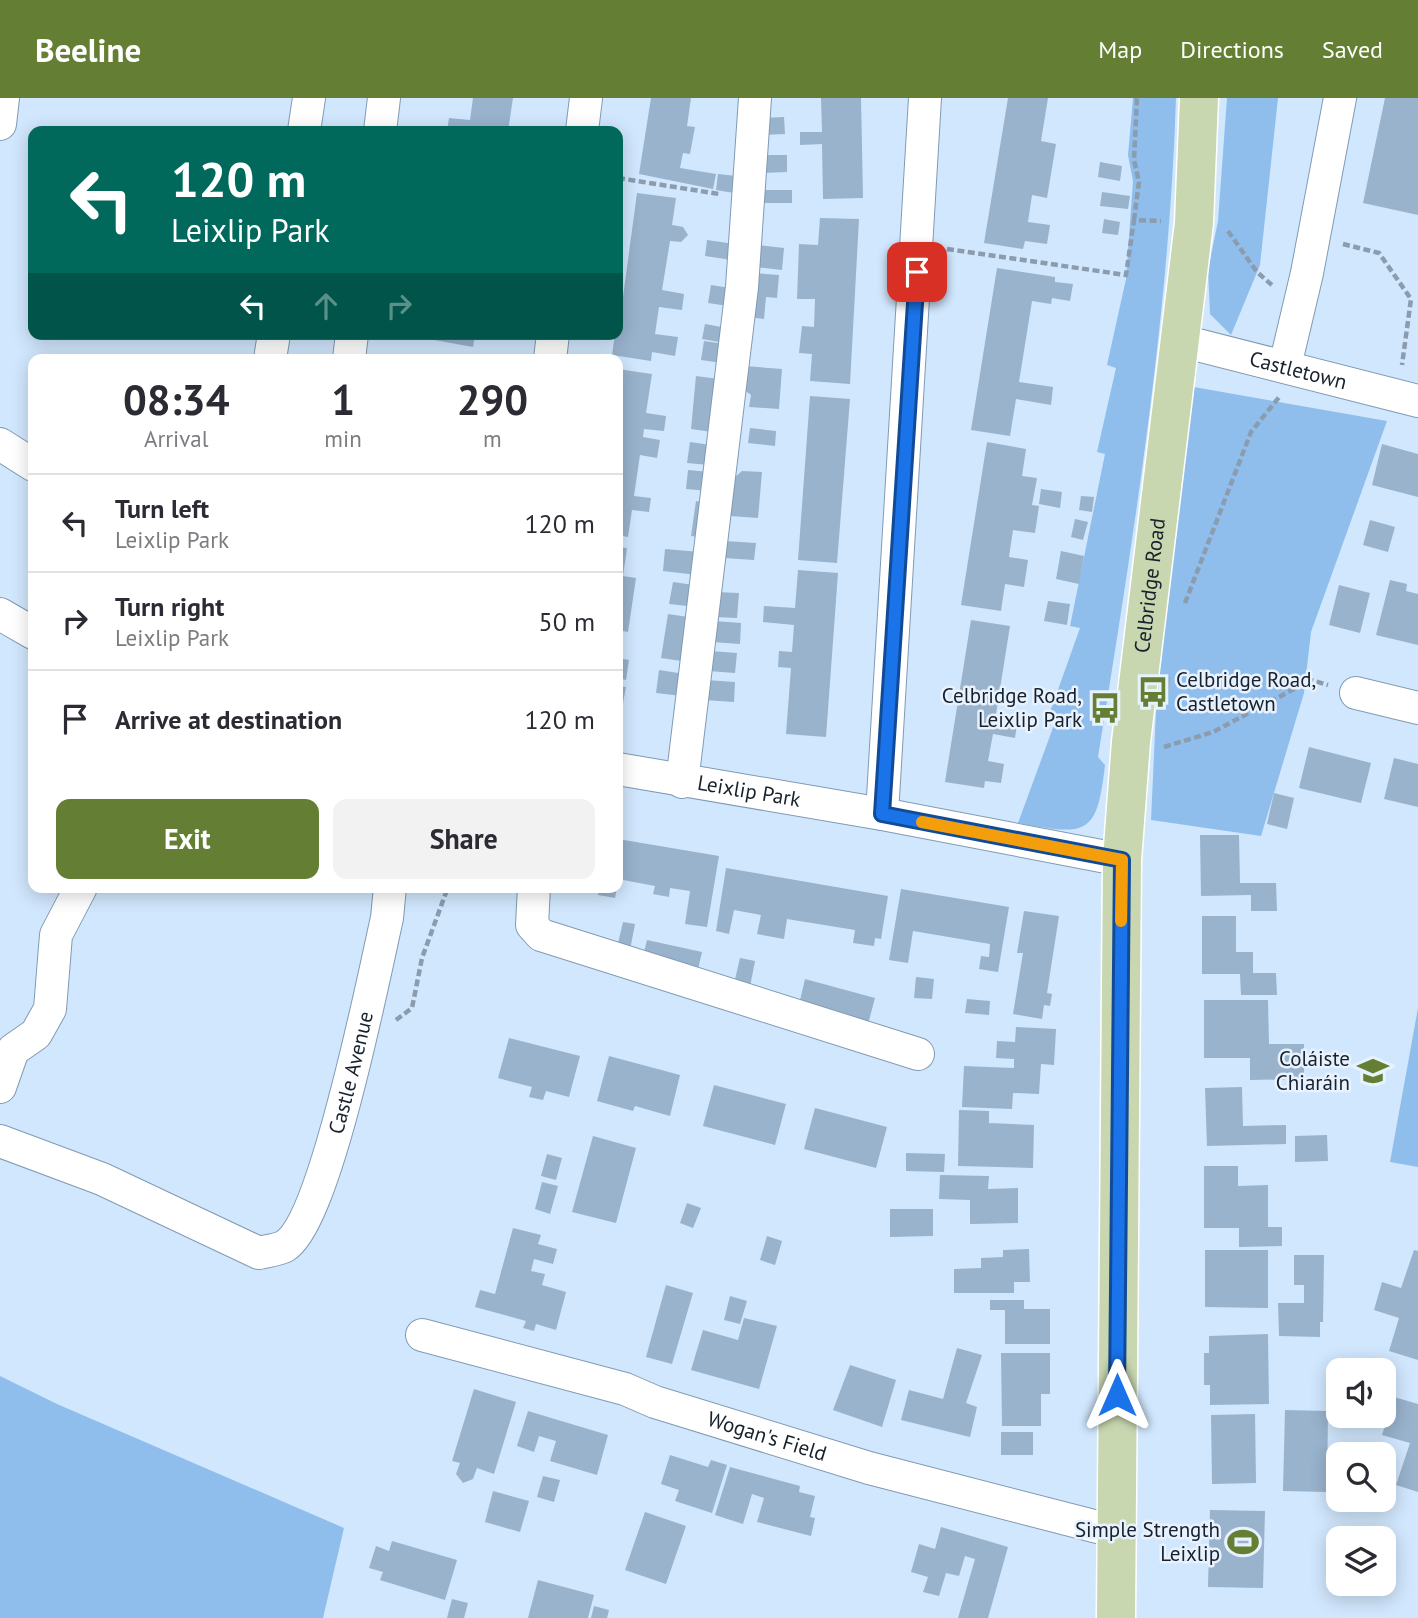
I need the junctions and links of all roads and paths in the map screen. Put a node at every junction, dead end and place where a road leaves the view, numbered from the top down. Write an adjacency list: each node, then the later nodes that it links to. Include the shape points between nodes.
1 (3, 98): 10 (street)
2 (309, 98): 11 (street)
3 (384, 98): 12 (street)
4 (586, 98): 13 (street)
5 (755, 98): 15 (street)
6 (925, 98): 19 (street)
7 (1137, 98): 16 (path, via 1134,160 1139,182)
8 (1199, 98): 17 (main road, Celbridge Road)
9 (1340, 98): 18 (street)
10 (0, 124)
11 (305, 126)
12 (381, 126)
13 (583, 126)
14 (623, 179): 15 (path)
15 (748, 199): 33 (street, via 742,287)
16 (1134, 220): 17 (path); 19 (path, via 1126,275)
17 (1194, 223): 20 (path, via 1226,229 1257,272 1273,287); 21 (main road, Celbridge Road)
18 (1312, 237): 20 (street); 23 (path, via 1379,253 1411,299)
19 (918, 245): 34 (street)
20 (1300, 300): 22 (street)
21 (1178, 340): 22 (street, Castletown); 31 (main road, Celbridge Road)
22 (1284, 366): 23 (street, Castletown); 26 (path, via 1280,395 1251,432)
23 (1408, 399)
24 (0, 444): 25 (street)
25 (28, 462)
26 (1182, 612)
27 (0, 614): 28 (street)
28 (28, 630)
29 (1356, 693): 30 (street); 31 (path, via 1311,680 1213,732 1154,750)
30 (1418, 708)
31 (1131, 742): 35 (main road, Celbridge Road)
32 (623, 770): 33 (street, Leixlip Park)
33 (682, 782): 34 (street, Leixlip Park)
34 (882, 814): 35 (street, Leixlip Park)
35 (1122, 860): 45 (main road, Celbridge Road)
36 (78, 893): 42 (street, via 56,935 50,1009 36,1034 13,1050)
37 (389, 893): 40 (street, Castle Avenue)
38 (446, 893): 40 (path, via 422,958 412,1008 392,1023)
39 (534, 893): 41 (street, via 532,925 541,935)
40 (363, 1020): 43 (street, Castle Avenue, via 338,1125 303,1224 285,1246 259,1253 102,1179)
41 (918, 1054)
42 (0, 1087)
43 (2, 1147)
44 (422, 1335): 45 (street, Wogan's Field, via 625,1389 869,1468)
45 (1117, 1532): 46 (main road, Celbridge Road)
46 (1116, 1618)

